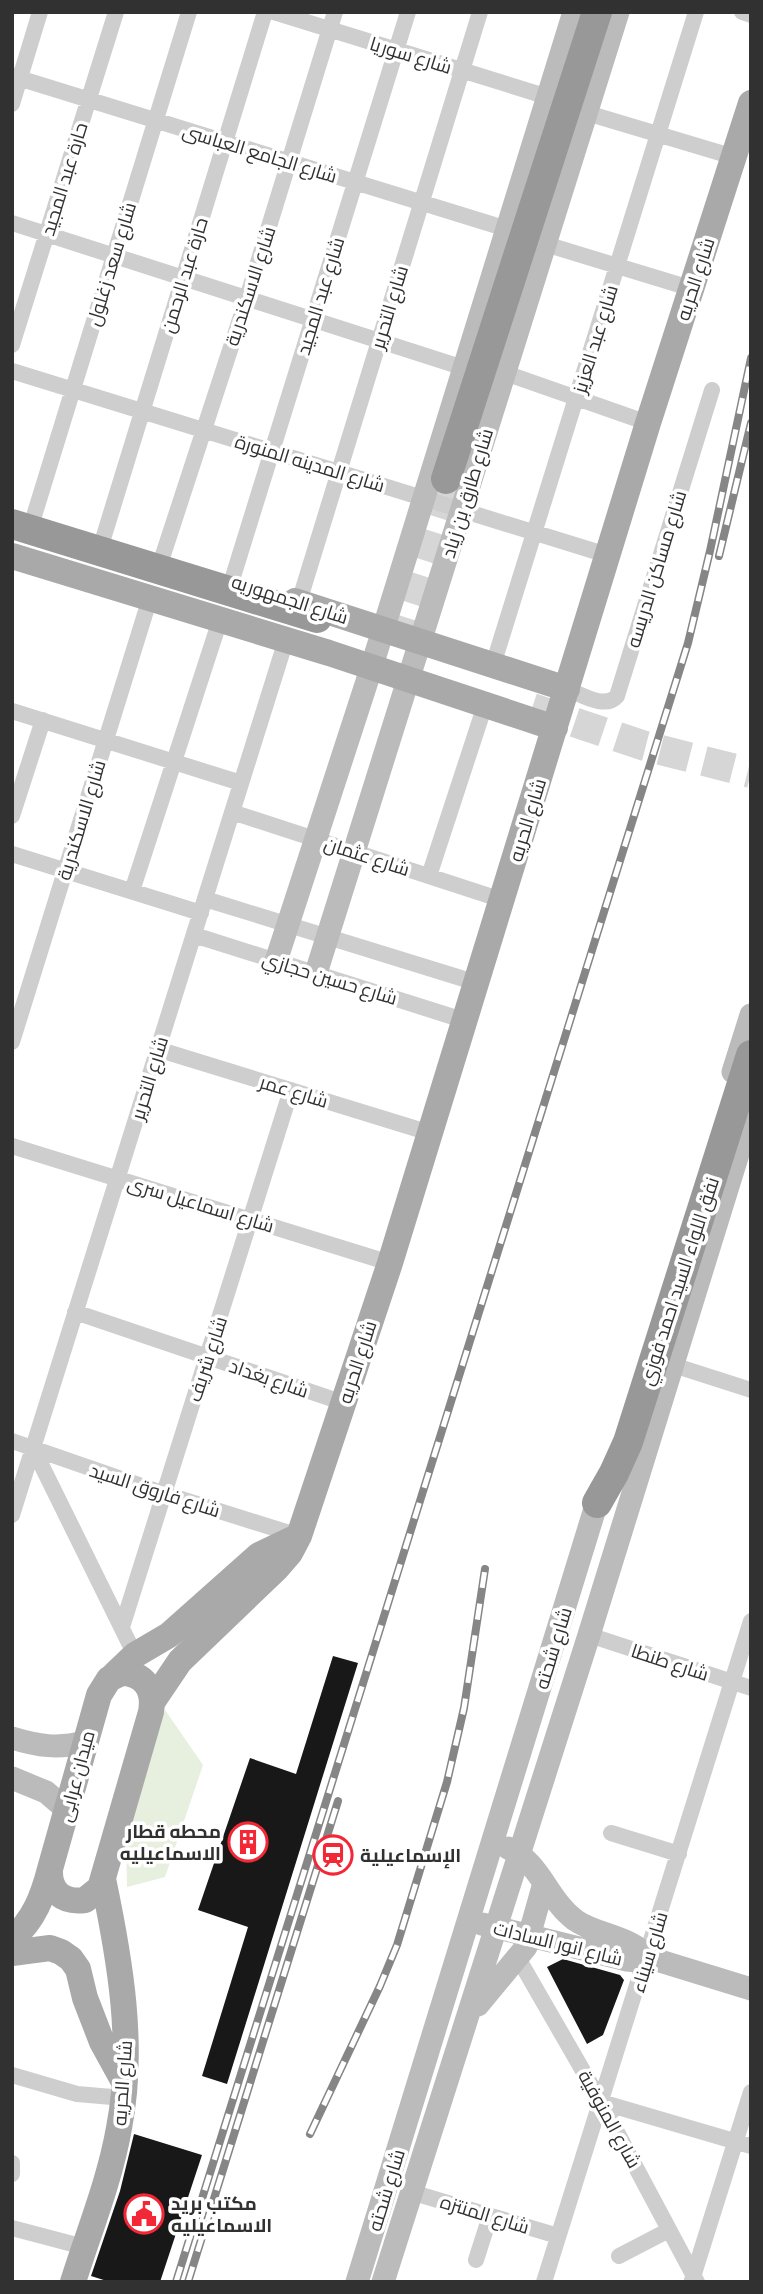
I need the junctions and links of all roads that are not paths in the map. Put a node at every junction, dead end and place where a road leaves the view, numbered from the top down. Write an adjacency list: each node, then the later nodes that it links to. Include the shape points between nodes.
1 (40, 12): 18 (street)
2 (116, 12): 20 (street, حارة عبد المجيد)
3 (189, 12): 24 (street, شارع سعد زغلول)
4 (265, 12): 26 (street, حارة عبد الرحمن)
5 (274, 12): 15 (street, شارع سوريا)
6 (335, 12): 15 (street, شارع الاسكندرية)
7 (408, 12): 16 (street, شارع عبد المجيد)
8 (480, 12): 17 (street, شارع التحرير)
9 (574, 12): 19 (main road, شارع طارق بن زياد)
10 (597, 12): 54 (highway)
11 (618, 12): 23 (main road, شارع طارق بن زياد)
12 (696, 12): 25 (street, شارع عبد العزيز)
13 (742, 12): 14 (street)
14 (751, 15)
15 (330, 30): 16 (street, شارع سوريا); 28 (street, شارع الاسكندرية)
16 (396, 50): 17 (street, شارع سوريا); 29 (street, شارع عبد المجيد)
17 (462, 71): 19 (street, شارع سوريا); 30 (street, شارع التحرير)
18 (16, 78): 20 (street, شارع الجامع العباسى); 22 (street)
19 (548, 97): 32 (main road, شارع طارق بن زياد)
20 (88, 100): 24 (street, شارع الجامع العباسى); 33 (street, حارة عبد المجيد)
21 (751, 103): 27 (main road, شارع الحريه)
22 (12, 104)
23 (587, 113): 25 (street); 34 (main road, شارع طارق بن زياد)
24 (156, 121): 26 (street, شارع الجامع العباسى); 35 (street, شارع سعد زغلول)
25 (658, 134): 27 (street); 36 (street, شارع عبد العزيز)
26 (225, 142): 28 (street, شارع الجامع العباسى); 37 (street, حارة عبد الرحمن)
27 (734, 157): 38 (main road, شارع الحريه)
28 (289, 162): 29 (street, شارع الجامع العباسى); 39 (street, شارع الاسكندرية)
29 (355, 182): 30 (street, شارع الجامع العباسى); 40 (street, شارع عبد المجيد)
30 (421, 203): 32 (street, شارع الجامع العباسى); 41 (street, شارع التحرير)
31 (12, 223): 33 (street)
32 (507, 229): 43 (main road, شارع طارق بن زياد)
33 (47, 234): 35 (street); 42 (street, حارة عبد المجيد)
34 (545, 244): 36 (street); 45 (main road, شارع طارق بن زياد)
35 (114, 255): 37 (street); 46 (street, شارع سعد زغلول)
36 (617, 266): 38 (street); 48 (street, شارع عبد العزيز)
37 (183, 278): 39 (street); 49 (street, حارة عبد الرحمن)
38 (693, 289): 50 (main road, شارع الحريه)
39 (247, 298): 40 (street); 51 (street, شارع الاسكندرية)
40 (313, 319): 41 (street); 52 (street, شارع عبد المجيد)
41 (379, 341): 43 (street); 53 (street, شارع التحرير)
42 (12, 345)
43 (464, 368): 54 (main road, شارع طارق بن زياد)
44 (12, 371): 46 (street, شارع المدينه المنورة)
45 (505, 373): 48 (street); 55 (main road, شارع طارق بن زياد)
46 (73, 390): 49 (street, شارع المدينه المنورة); 56 (street, شارع سعد زغلول)
47 (712, 390): 71 (street, شارع مساكن الدريسه, via 617,696 605,703)
48 (576, 398): 50 (street); 57 (street, شارع عبد العزيز)
49 (142, 411): 51 (street, شارع المدينه المنورة); 58 (street, حارة عبد الرحمن)
50 (648, 424): 60 (main road, شارع الحريه)
51 (204, 430): 52 (street, شارع المدينه المنورة); 61 (street, شارع الاسكندرية)
52 (272, 452): 53 (street, شارع المدينه المنورة); 62 (street, شارع عبد المجيد)
53 (339, 472): 54 (street, شارع المدينه المنورة); 65 (street, شارع التحرير)
54 (435, 489): 55 (street, شارع المدينه المنورة); 66 (main road, شارع طارق بن زياد)
55 (462, 510): 57 (street, شارع المدينه المنورة); 67 (main road, شارع طارق بن زياد)
56 (19, 516): 58 (main road, شارع الجمهوريه); 65 (highway, شارع الجمهوريه)
57 (535, 533): 60 (street, شارع المدينه المنورة); 68 (street, شارع عبد العزيز)
58 (103, 538): 61 (main road, شارع الجمهوريه)
59 (13, 555): 63 (main road, شارع الجمهوريه); 65 (highway, شارع الجمهوريه)
60 (607, 555): 71 (main road, شارع الحريه)
61 (162, 558): 62 (main road, شارع الجمهوريه)
62 (232, 580): 65 (main road, شارع الجمهوريه)
63 (150, 598): 64 (main road, شارع الجمهوريه); 76 (street, شارع الاسكندرية)
64 (220, 620): 65 (main road, شارع الجمهوريه); 77 (street)
65 (313, 627): 66 (main road, شارع الجمهوريه); 69 (main road, شارع الجمهوريه); 78 (street, شارع التحرير)
66 (383, 629): 67 (main road, شارع الجمهوريه); 69 (main road, شارع طارق بن زياد)
67 (420, 642): 68 (main road, شارع الجمهوريه); 70 (main road, شارع طارق بن زياد)
68 (493, 665): 71 (main road, شارع الجمهوريه)
69 (371, 668): 70 (main road, شارع الجمهوريه); 81 (main road, شارع طارق بن زياد)
70 (408, 680): 72 (main road, شارع الجمهوريه); 82 (main road, شارع طارق بن زياد)
71 (567, 689): 75 (main road, شارع الحريه)
72 (485, 705): 75 (main road, شارع الجمهوريه); 85 (street)
73 (12, 711): 74 (street)
74 (43, 720): 76 (street); 80 (street)
75 (555, 728): 87 (main road, شارع الحريه)
76 (106, 740): 77 (street); 84 (street, شارع الاسكندرية)
77 (174, 762): 78 (street); 86 (street)
78 (242, 783): 79 (street, شارع التحرير)
79 (232, 812): 81 (street, شارع عثمان); 88 (street, شارع التحرير)
80 (12, 816)
81 (315, 839): 82 (street, شارع عثمان); 89 (main road, شارع طارق بن زياد)
82 (354, 852): 85 (street, شارع عثمان); 91 (main road, شارع طارق بن زياد)
83 (12, 854): 84 (street, شارع حسين حجازي)
84 (65, 871): 86 (street, شارع حسين حجازي); 97 (street, شارع الاسكندرية)
85 (429, 876): 87 (street, شارع عثمان)
86 (132, 891): 88 (street, شارع حسين حجازي)
87 (502, 900): 94 (main road, شارع الحريه)
88 (203, 906): 89 (street, شارع حسين حجازي); 90 (street, شارع التحرير)
89 (287, 924): 91 (street, شارع حسين حجازي); 92 (main road, شارع طارق بن زياد)
90 (194, 935): 92 (street, شارع حسين حجازي); 98 (street, شارع التحرير)
91 (327, 937): 93 (main road, شارع طارق بن زياد); 94 (street, شارع حسين حجازي)
92 (276, 961): 93 (street, شارع حسين حجازي)
93 (316, 973): 96 (street, شارع حسين حجازي)
94 (477, 983): 96 (main road, شارع الحريه)
95 (751, 1015): 115 (main road, شارع شحته)
96 (466, 1021): 102 (main road, شارع الحريه)
97 (12, 1042)
98 (157, 1049): 100 (street, شارع عمر); 104 (street, شارع التحرير)
99 (751, 1055): 115 (highway, نفق اللواء السيد احمد فوزي, via 628,1442)
100 (291, 1090): 102 (street, شارع عمر); 105 (street, شارع شريف)
101 (751, 1112): 109 (main road, شارع شحته)
102 (430, 1133): 106 (main road, شارع الحريه)
103 (12, 1146): 104 (street, شارع اسماعيل سرى)
104 (118, 1178): 105 (street, شارع اسماعيل سرى); 107 (street, شارع التحرير)
105 (251, 1220): 106 (street, شارع اسماعيل سرى); 108 (street, شارع شريف)
106 (390, 1263): 111 (main road, شارع الحريه)
107 (75, 1312): 108 (street, شارع بغداد); 113 (street, شارع التحرير)
108 (208, 1357): 111 (street, شارع بغداد); 114 (street, شارع شريف)
109 (673, 1365): 110 (street); 120 (main road, شارع شحته)
110 (751, 1390)
111 (344, 1403): 117 (main road, شارع الحريه)
112 (12, 1441): 113 (street, شارع فاروق السيد)
113 (33, 1448): 114 (street, شارع فاروق السيد); 116 (street, شارع التحرير); 119 (street)
114 (164, 1494): 117 (street, شارع فاروق السيد); 119 (street, شارع شريف)
115 (597, 1503): 131 (main road, شارع شحته)
116 (12, 1515)
117 (299, 1536): 121 (main road, via 259,1555 169,1635); 125 (main road, شارع الحريه, via 277,1568 180,1661)
118 (751, 1621): 123 (street, شارع سيناء)
119 (122, 1628): 121 (street)
120 (589, 1635): 123 (street, شارع طنطا); 132 (main road, شارع شحته)
121 (135, 1655): 122 (main road)
122 (114, 1675): 125 (main road, via 128,1673 141,1678); 127 (main road, ميدان عرابى, via 99,1695)
123 (732, 1682): 124 (street, شارع طنطا); 133 (street, شارع سيناء)
124 (751, 1688)
125 (153, 1701): 135 (main road)
126 (12, 1738): 127 (main road, via 46,1747)
127 (85, 1742): 129 (main road, ميدان عرابى)
128 (12, 1779): 129 (main road, via 46,1792)
129 (67, 1810): 134 (main road, ميدان عرابى)
130 (611, 1833): 133 (street)
131 (493, 1844): 132 (main road, شارع انور السادات); 137 (main road, شارع شحته)
132 (519, 1853): 136 (main road, شارع انور السادات); 138 (main road, شارع شحته)
133 (679, 1854): 142 (street, شارع سيناء)
134 (50, 1869): 135 (main road, via 53,1888 67,1900 94,1895); 140 (main road, ميدان عرابى, via 42,1898)
135 (103, 1879): 147 (main road, شارع الحريه, via 125,2021)
136 (544, 1883): 139 (main road); 142 (main road, شارع انور السادات, via 557,1904 576,1920 637,1947)
137 (471, 1916): 138 (main road, شارع انور السادات); 163 (main road, شارع شحته)
138 (496, 1929): 139 (main road, شارع انور السادات); 145 (main road, شارع شحته)
139 (530, 1937): 142 (main road, شارع انور السادات, via 627,1960); 143 (main road)
140 (12, 1939)
141 (12, 1953): 147 (main road, via 50,1948 71,1959)
142 (647, 1957): 144 (main road, شارع انور السادات); 149 (street, شارع سيناء)
143 (519, 1958): 145 (main road); 149 (street, شارع المنوفية)
144 (751, 1989)
145 (468, 2019): 153 (main road, شارع شحته)
146 (12, 2075): 147 (street, via 77,2094)
147 (125, 2091): 158 (main road, شارع الحريه, via 113,2155)
148 (751, 2092): 150 (street)
149 (601, 2102): 150 (street); 156 (street, شارع المنوفية); 157 (street, شارع سيناء)
150 (743, 2144): 161 (street)
151 (12, 2163): 152 (street)
152 (12, 2174)
153 (411, 2192): 154 (street, شارع المنتزه); 164 (main road, شارع شحته)
154 (490, 2216): 157 (street, شارع المنتزه); 160 (street)
155 (12, 2228): 158 (street)
156 (669, 2230): 159 (street); 161 (street, شارع المنوفية)
157 (558, 2236): 165 (street, شارع سيناء)
158 (84, 2247): 162 (main road, شارع الحريه)
159 (620, 2256)
160 (476, 2260)
161 (696, 2280)
162 (73, 2282)
163 (357, 2282)
164 (383, 2282)
165 (544, 2282)

